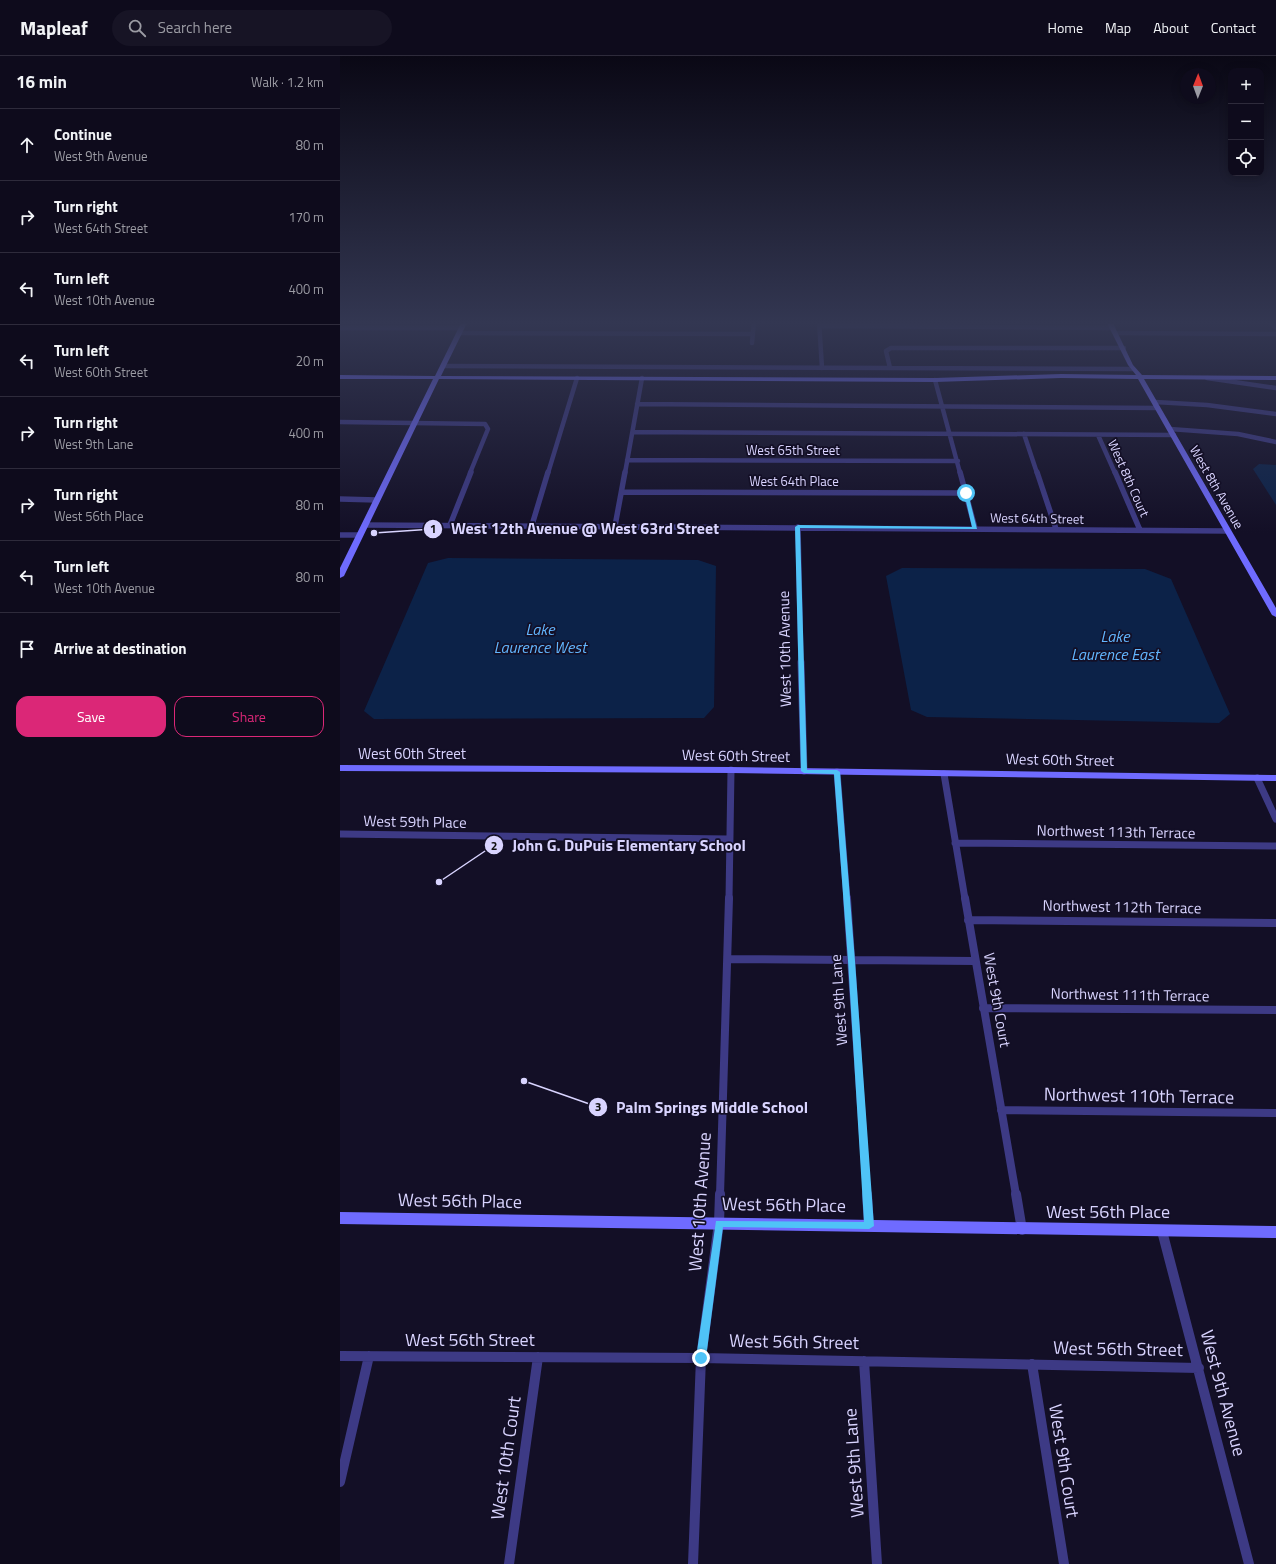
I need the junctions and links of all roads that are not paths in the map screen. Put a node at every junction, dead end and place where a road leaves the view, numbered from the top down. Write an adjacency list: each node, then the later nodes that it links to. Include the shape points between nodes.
1 (430, 391): 11 (street)
2 (573, 391): 27 (street)
3 (639, 391): 6 (street)
4 (938, 391): 8 (street)
5 (1148, 391): 7 (street, West 8th Avenue)
6 (637, 404): 8 (street); 13 (street)
7 (1157, 405): 8 (street); 9 (street, via 1208,405); 14 (street, West 8th Avenue)
8 (942, 406): 15 (street)
9 (1276, 414)
10 (343, 422): 11 (street); 12 (street)
11 (415, 422): 24 (street); 26 (street, via 480,423 485,424 488,429)
12 (340, 429)
13 (633, 432): 15 (street); 19 (street)
14 (1172, 432): 17 (street); 18 (street, via 1238,434); 33 (street, West 8th Avenue)
15 (951, 434): 16 (street); 20 (street)
16 (1024, 434): 17 (street); 31 (street)
17 (1098, 435): 32 (street, West 8th Court)
18 (1276, 442)
19 (628, 460): 20 (street, West 65th Street); 21 (street)
20 (958, 461): 22 (street)
21 (622, 492): 22 (street, West 64th Place); 28 (street)
22 (966, 493): 30 (street)
23 (340, 500): 24 (street)
24 (377, 500): 25 (street)
25 (365, 525): 26 (street, West 64th Street); 35 (street)
26 (450, 525): 27 (street, West 64th Street)
27 (532, 526): 28 (street, West 64th Street)
28 (615, 526): 29 (street, West 64th Street)
29 (798, 527): 30 (street, West 64th Street); 40 (street, West 10th Avenue)
30 (975, 528): 31 (street, West 64th Street)
31 (1056, 529): 32 (street, West 64th Street)
32 (1140, 530): 33 (street, West 64th Street)
33 (1228, 530): 37 (street, West 8th Avenue)
34 (340, 535): 35 (street)
35 (360, 535): 36 (street)
36 (340, 575)
37 (1276, 615)
38 (340, 768): 39 (street, West 60th Street)
39 (731, 770): 40 (street, West 60th Street); 47 (street, West 10th Avenue)
40 (804, 771): 41 (street, West 60th Street)
41 (837, 772): 42 (street, West 60th Street); 53 (street, West 9th Lane)
42 (944, 774): 43 (street, West 60th Street); 48 (street, West 9th Court)
43 (1257, 778): 44 (street, West 60th Street); 45 (street)
44 (1276, 778)
45 (1276, 819)
46 (340, 834): 47 (street, West 59th Place)
47 (729, 839): 52 (street, West 10th Avenue)
48 (955, 843): 49 (street, Northwest 113th Terrace); 50 (street, West 9th Court)
49 (1276, 846)
50 (968, 920): 51 (street, Northwest 112th Terrace); 54 (street, West 9th Court)
51 (1276, 923)
52 (728, 959): 53 (street); 60 (street, West 10th Avenue)
53 (852, 961): 54 (street); 61 (street, West 9th Lane)
54 (976, 961): 55 (street, West 9th Court)
55 (983, 1008): 56 (street, Northwest 111th Terrace); 57 (street, West 9th Court)
56 (1276, 1010)
57 (1001, 1110): 58 (street, Northwest 110th Terrace); 62 (street, West 9th Court)
58 (1276, 1113)
59 (340, 1218): 60 (street, West 56th Place)
60 (719, 1223): 61 (street, West 56th Place); 68 (street, West 10th Avenue)
61 (869, 1226): 62 (street, West 56th Place)
62 (1022, 1230): 63 (street, West 56th Place)
63 (1162, 1231): 64 (street, West 56th Place); 71 (street, West 9th Avenue)
64 (1276, 1232)
65 (340, 1356): 66 (street, West 56th Street)
66 (369, 1356): 67 (street, West 56th Street); 72 (street)
67 (538, 1357): 68 (street, West 56th Street); 73 (street, West 10th Court)
68 (701, 1358): 69 (street, West 56th Street); 74 (street, West 10th Avenue)
69 (864, 1361): 70 (street, West 56th Street); 75 (street, West 9th Lane)
70 (1032, 1364): 71 (street, West 56th Street); 76 (street, West 9th Court)
71 (1199, 1368): 77 (street, West 9th Avenue)
72 (340, 1482)
73 (509, 1564)
74 (693, 1564)
75 (877, 1564)
76 (1064, 1564)
77 (1249, 1564)

